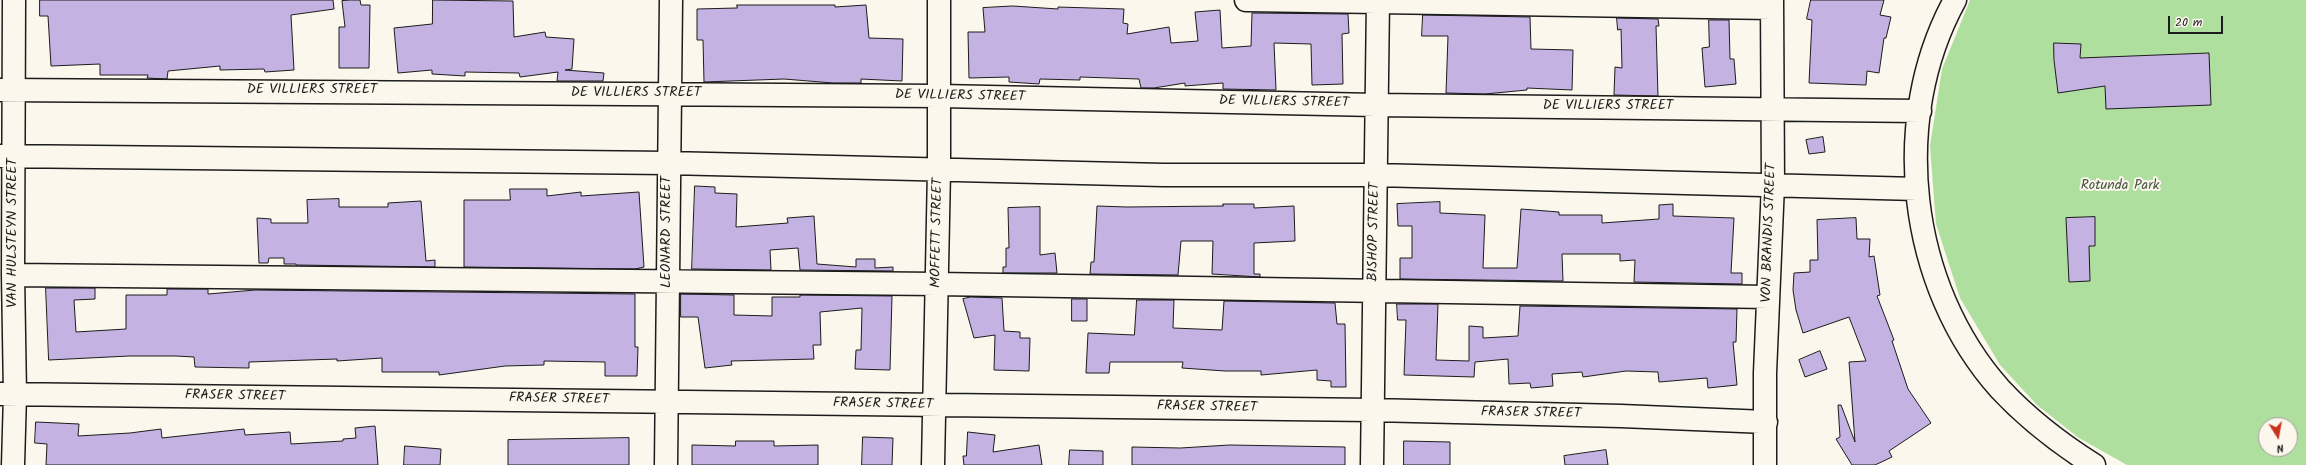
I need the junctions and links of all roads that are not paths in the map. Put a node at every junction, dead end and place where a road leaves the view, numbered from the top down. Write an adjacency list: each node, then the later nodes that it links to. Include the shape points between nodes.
1 (14, 0): 8 (street, VAN HULSTEYN STREET)
2 (672, 0): 9 (street, LEONARD STREET)
3 (939, 0): 10 (street, MOFFETT STREET)
4 (1246, 0): 6 (street)
5 (1956, 0): 13 (street, via 1937,41)
6 (1378, 1): 7 (street, via 1564,6); 11 (street, BISHOP STREET)
7 (1772, 4): 12 (street, VON BRANDIS STREET)
8 (6, 90): 9 (street, DE VILLIERS STREET); 14 (street, VAN HULSTEYN STREET)
9 (671, 94): 10 (street, DE VILLIERS STREET); 15 (street, LEONARD STREET)
10 (940, 96): 11 (street, DE VILLIERS STREET); 16 (street, MOFFETT STREET)
11 (1376, 105): 12 (street, DE VILLIERS STREET); 17 (street, BISHOP STREET)
12 (1773, 108): 13 (street, DE VILLIERS STREET); 18 (street, VON BRANDIS STREET)
13 (1920, 111): 19 (street, via 1916,150)
14 (7, 156): 15 (street); 20 (street, VAN HULSTEYN STREET)
15 (668, 163): 16 (street); 21 (street, LEONARD STREET)
16 (939, 170): 17 (street, via 1163,175); 22 (street, MOFFETT STREET)
17 (1376, 175): 18 (street); 23 (street, BISHOP STREET)
18 (1773, 184): 19 (street); 24 (street, VON BRANDIS STREET)
19 (1917, 189): 35 (street, via 1923,232 1935,274 1952,315 1973,353 1999,388 2030,419 2064,446)
20 (13, 275): 21 (street); 25 (street, VAN HULSTEYN STREET)
21 (669, 283): 22 (street); 26 (street, LEONARD STREET)
22 (937, 284): 23 (street); 27 (street, MOFFETT STREET)
23 (1374, 292): 24 (street); 28 (street, BISHOP STREET)
24 (1768, 297): 29 (street, VON BRANDIS STREET)
25 (8, 394): 26 (street, FRASER STREET); 30 (street, VAN HULSTEYN STREET)
26 (667, 401): 27 (street, FRASER STREET); 31 (street, LEONARD STREET)
27 (933, 406): 28 (street, FRASER STREET); 32 (street, MOFFETT STREET)
28 (1372, 410): 29 (street, FRASER STREET); 33 (street, BISHOP STREET)
29 (1766, 422): 34 (street, VON BRANDIS STREET)
30 (13, 465)
31 (666, 465)
32 (933, 465)
33 (1372, 465)
34 (1765, 465)
35 (2094, 465)

